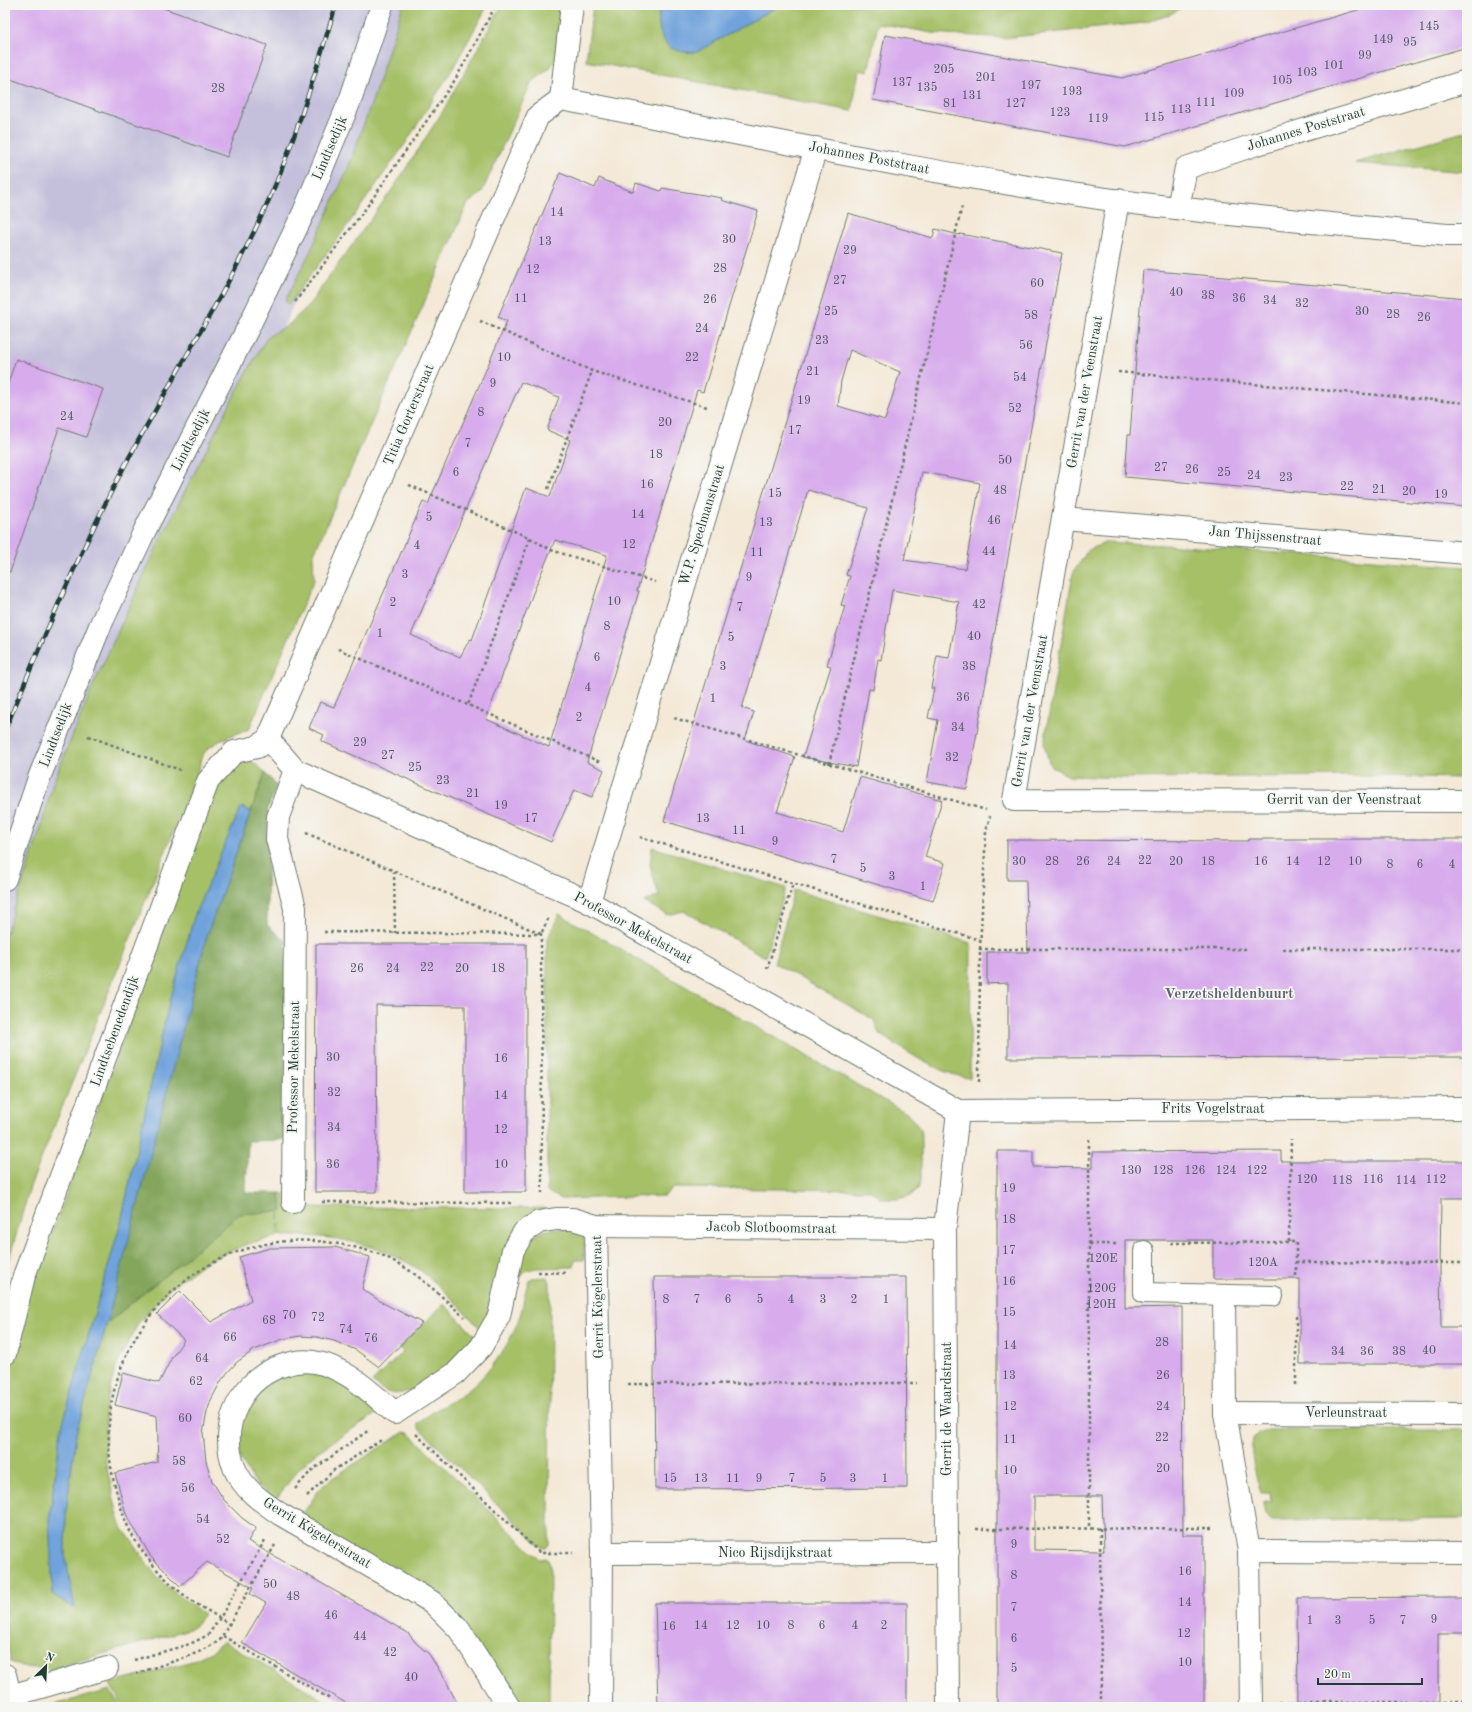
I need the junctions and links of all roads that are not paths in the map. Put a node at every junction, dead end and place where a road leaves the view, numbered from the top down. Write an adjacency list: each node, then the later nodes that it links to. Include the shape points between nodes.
1 (382, 5): 14 (street, Lindtsedijk, via 351,98 304,212 122,578 59,725)
2 (572, 5): 4 (street)
3 (1467, 81): 7 (street, Johannes Poststraat, via 1186,168)
4 (561, 99): 5 (street, Johannes Poststraat); 11 (street, Titia Gorterstraat, via 538,116)
5 (816, 148): 6 (street, Johannes Poststraat, via 969,177); 15 (street, W.P. Speelmanstraat)
6 (1118, 200): 7 (street, Johannes Poststraat); 9 (street, Gerrit van der Veenstraat)
7 (1178, 208): 8 (street, Johannes Poststraat)
8 (1467, 236)
9 (1063, 519): 10 (street, Jan Thijssenstraat); 13 (street, Gerrit van der Veenstraat, via 1014,800)
10 (1467, 553)
11 (268, 739): 12 (street, Professor Mekelstraat); 24 (street, Lindtsebenedendijk, via 257,747 234,752 208,781 24,1276)
12 (294, 770): 15 (street, Professor Mekelstraat); 18 (street, Professor Mekelstraat, via 278,821 277,839 295,908)
13 (1467, 801)
14 (5, 879)
15 (589, 902): 17 (street, Professor Mekelstraat, via 758,998)
16 (1467, 1108): 17 (street, Frits Vogelstraat)
17 (969, 1111): 20 (street, Gerrit de Waardstraat)
18 (293, 1202)
19 (596, 1226): 20 (street, Jacob Slotboomstraat); 30 (street, Gerrit Kögelerstraat); 35 (street, Gerrit Kögelerstraat, via 573,1219 556,1219 538,1222 524,1232 513,1250 499,1316 480,1347 456,1374 401,1419 352,1378 335,1368 313,1362 293,1363 271,1369 253,1382 238,1401 230,1426 230,1448 234,1467 246,1486 263,1503 432,1602 459,1629)
20 (945, 1229): 28 (street, Gerrit de Waardstraat)
21 (1144, 1251): 22 (lane, via 1144,1293)
22 (1224, 1296): 23 (lane); 25 (street)
23 (1273, 1296)
24 (5, 1354)
25 (1225, 1413): 26 (street, Verleunstraat); 27 (street)
26 (1467, 1414)
27 (1249, 1551): 29 (street); 34 (street)
28 (948, 1552): 30 (street, Nico Rijsdijkstraat); 37 (street, Gerrit de Waardstraat)
29 (1467, 1552)
30 (602, 1553): 36 (street, Gerrit Kögelerstraat)
31 (107, 1668): 33 (street)
32 (5, 1675): 33 (street)
33 (11, 1702)
34 (1251, 1704)
35 (509, 1707)
36 (601, 1707)
37 (948, 1707)

